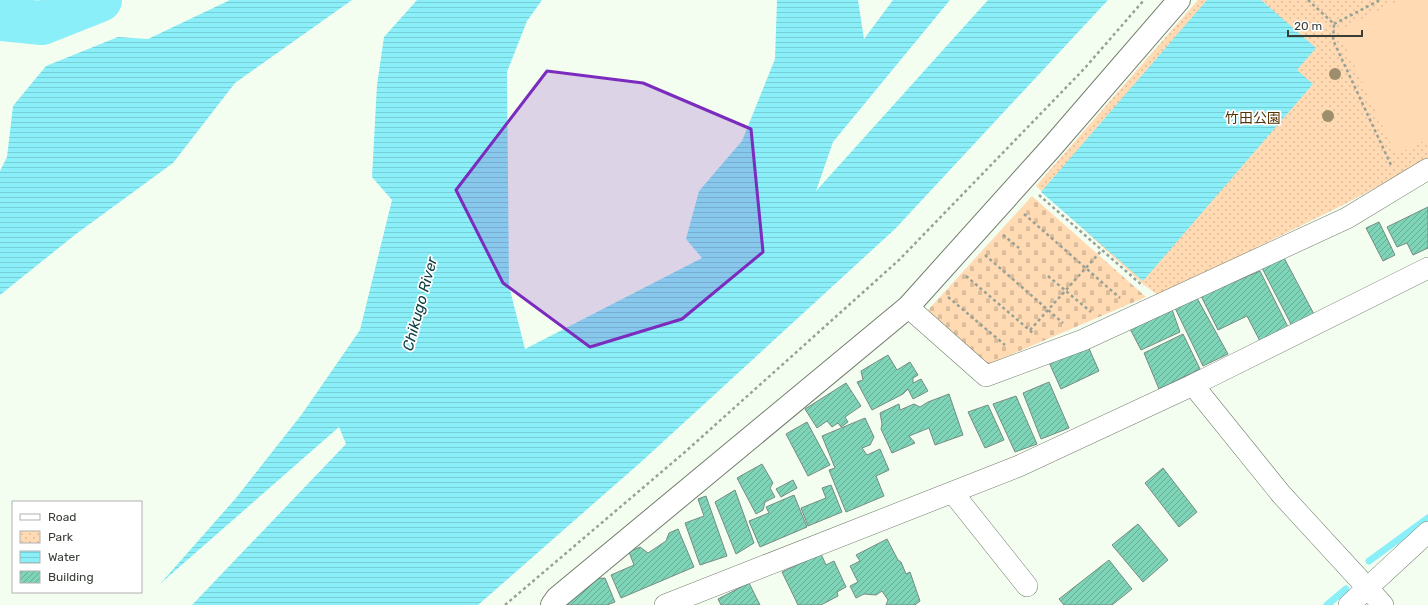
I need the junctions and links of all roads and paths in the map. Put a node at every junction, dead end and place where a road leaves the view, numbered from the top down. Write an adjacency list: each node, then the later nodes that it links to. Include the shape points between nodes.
1 (1144, 0): 32 (path, via 1084,69 899,260 685,452)
2 (1179, 0): 7 (street)
3 (1308, 0): 5 (path)
4 (1380, 0): 5 (path)
5 (1334, 24): 8 (path, via 1333,40)
6 (1428, 170): 8 (street)
7 (1022, 180): 9 (street); 11 (path)
8 (1401, 186): 18 (street, via 1347,218)
9 (1005, 198): 10 (street); 14 (path)
10 (968, 240): 12 (street); 20 (path)
11 (1102, 250): 14 (path); 18 (path)
12 (949, 261): 16 (street); 23 (path)
13 (1428, 268): 27 (street)
14 (1086, 269): 17 (path); 21 (path)
15 (1048, 276): 17 (path)
16 (930, 282): 19 (street); 26 (path)
17 (1066, 291): 20 (path); 22 (path)
18 (1163, 303): 21 (street)
19 (908, 307): 26 (street, via 986,376); 33 (street, via 557,598)
20 (1048, 310): 23 (path); 24 (path)
21 (1139, 314): 22 (street)
22 (1110, 328): 24 (street)
23 (1030, 330): 25 (path)
24 (1083, 340): 25 (street)
25 (1054, 351): 26 (street)
26 (1025, 362)
27 (1192, 385): 28 (street, via 1019,466); 31 (street, via 1281,494)
28 (953, 492): 30 (street); 34 (street)
29 (1428, 532): 31 (street)
30 (1026, 586)
31 (1368, 589): 35 (street); 36 (street)
32 (504, 605)
33 (552, 605)
34 (665, 605)
35 (1349, 605)
36 (1383, 605)

